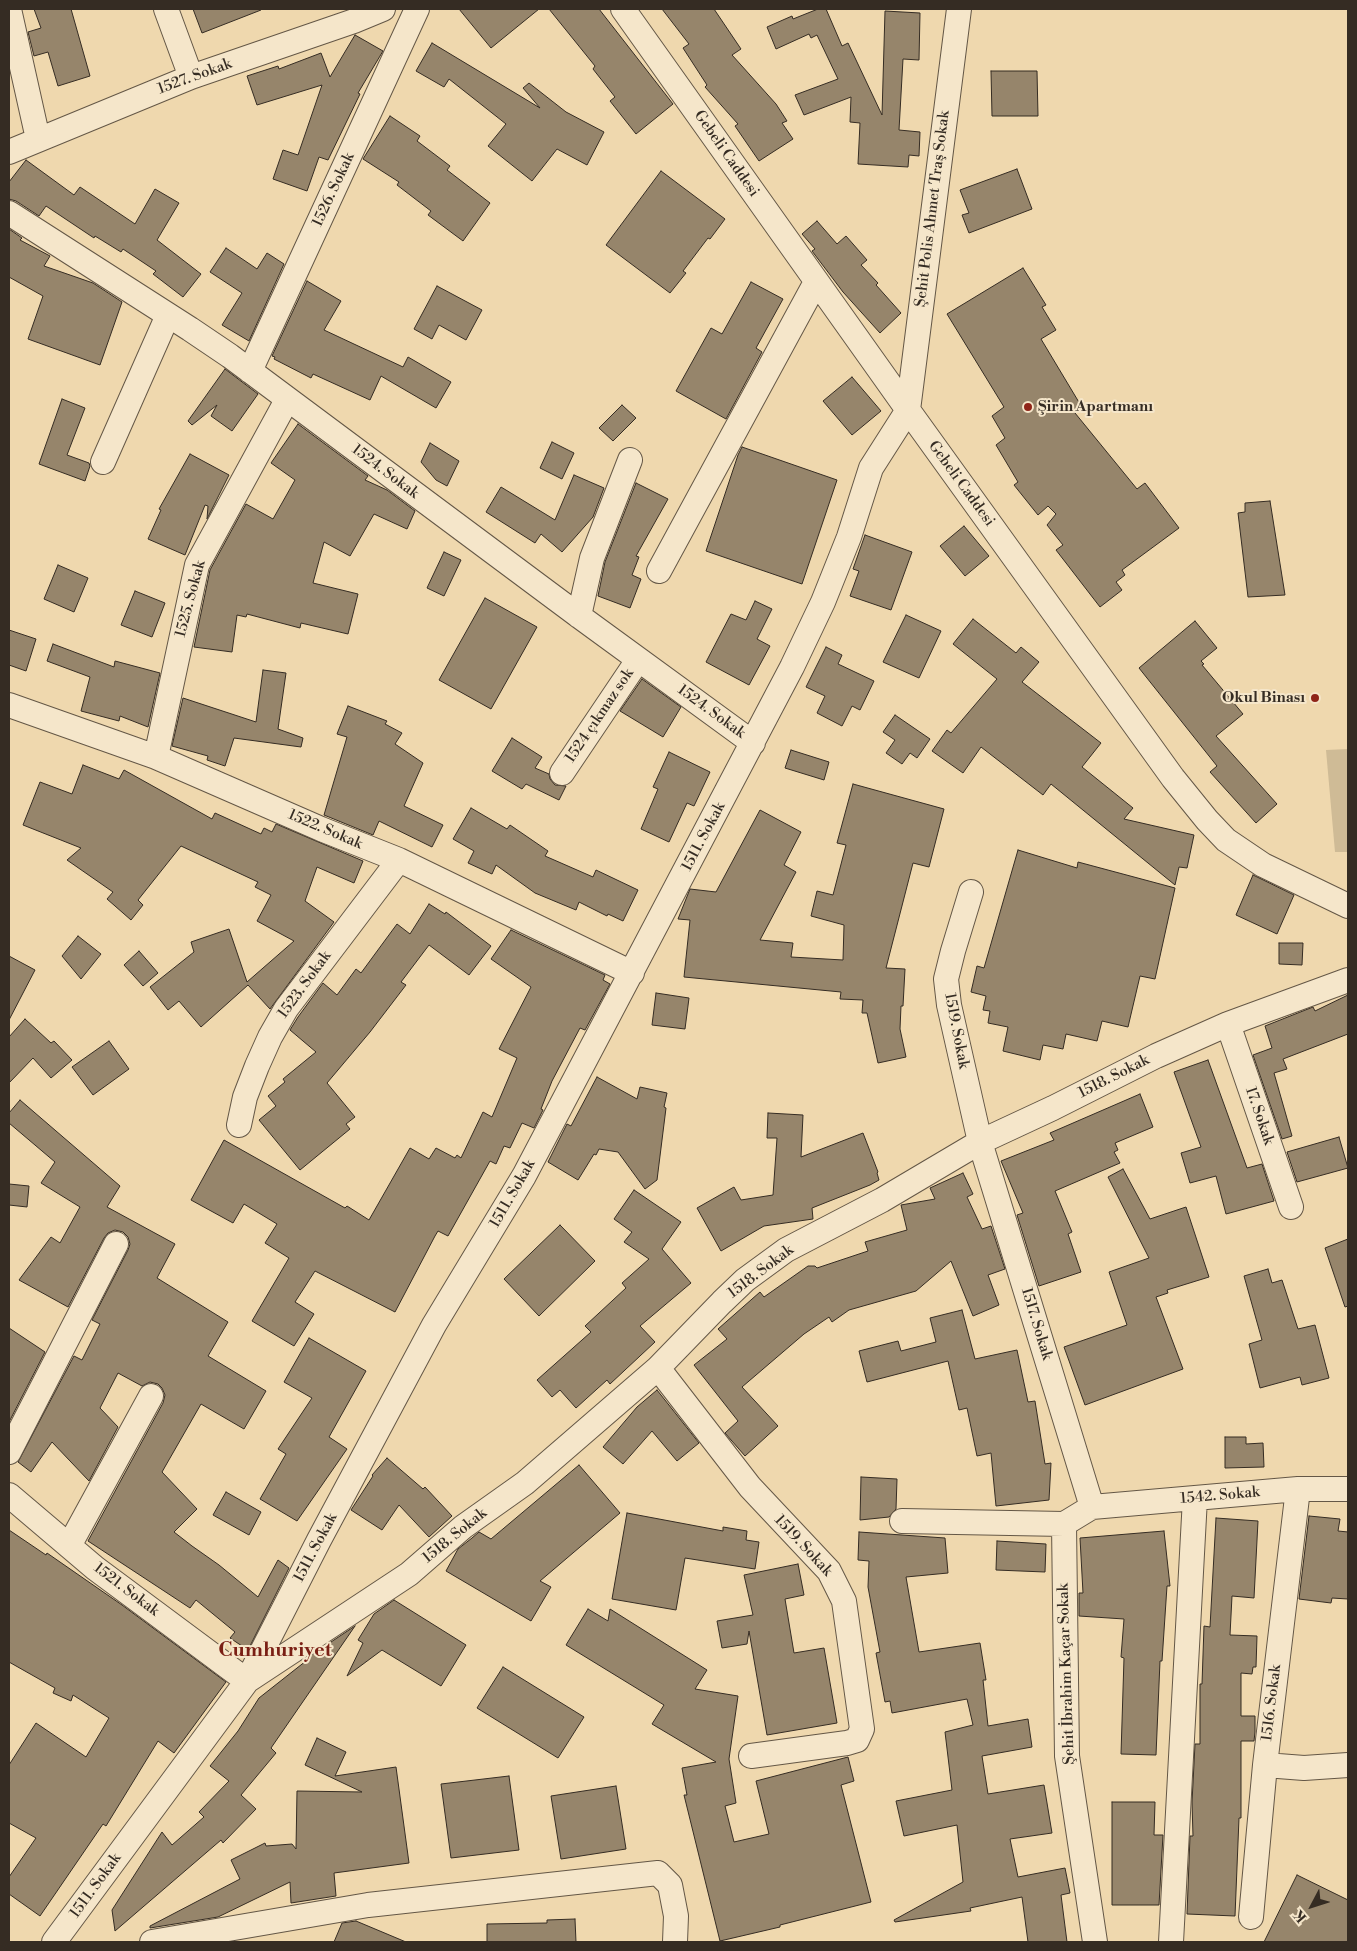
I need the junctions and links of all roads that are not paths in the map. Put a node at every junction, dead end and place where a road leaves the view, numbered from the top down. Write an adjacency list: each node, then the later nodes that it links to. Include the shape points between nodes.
1 (9, 9): 9 (street)
2 (166, 9): 8 (street)
3 (383, 9): 7 (street, 1527. Sokak)
4 (417, 9): 14 (street, 1526. Sokak)
5 (622, 9): 12 (street, Gebeli Caddesi)
6 (958, 9): 16 (street, Şehit Polis Ahmet Traş Sokak)
7 (350, 15): 8 (street, 1527. Sokak)
8 (191, 77): 9 (street, 1527. Sokak)
9 (38, 139): 10 (street, 1527. Sokak)
10 (9, 152)
11 (9, 213): 13 (street, 1524. Sokak)
12 (816, 282): 16 (street, Gebeli Caddesi); 19 (street)
13 (168, 315): 14 (street, 1524. Sokak); 18 (street)
14 (250, 371): 15 (street, 1524. Sokak)
15 (286, 400): 20 (street, 1524. Sokak); 24 (street, 1525. Sokak, via 197,564)
16 (908, 410): 23 (street, 1511. Sokak, via 871,468 849,537 823,602); 28 (street, Gebeli Caddesi, via 1173,778 1207,820 1226,840 1263,865)
17 (630, 460): 20 (street, via 592,558)
18 (103, 462)
19 (659, 571)
20 (579, 616): 21 (street, 1524. Sokak)
21 (638, 660): 23 (street, 1524. Sokak); 25 (street, 1524 çıkmaz sok)
22 (9, 705): 24 (street, 1522. Sokak)
23 (753, 743): 29 (street, 1511. Sokak)
24 (156, 757): 26 (street, 1522. Sokak)
25 (562, 773)
26 (399, 860): 29 (street, 1522. Sokak); 32 (street, 1523. Sokak, via 286,1009 257,1066)
27 (971, 892): 33 (street, 1519. Sokak, via 946,979)
28 (1348, 906)
29 (632, 973): 47 (street, 1511. Sokak, via 524,1176 434,1325)
30 (1348, 980): 31 (street, 1518. Sokak)
31 (1228, 1024): 33 (street, 1518. Sokak); 34 (street, 17. Sokak)
32 (238, 1126)
33 (980, 1142): 36 (street, 1518. Sokak, via 882,1200 786,1250 745,1280); 43 (street, 1517. Sokak)
34 (1291, 1208)
35 (116, 1244): 38 (street)
36 (658, 1368): 47 (street, 1518. Sokak, via 525,1483 463,1527 409,1574); 48 (street, 1519. Sokak, via 750,1487 829,1571 844,1601 862,1729 857,1740)
37 (151, 1396): 46 (street)
38 (9, 1452)
39 (1298, 1489): 40 (street, 1542. Sokak); 42 (street, 1542. Sokak); 49 (street, 1516. Sokak)
40 (1348, 1489)
41 (9, 1495): 46 (street, 1521. Sokak)
42 (1196, 1498): 43 (street, 1542. Sokak); 56 (street)
43 (1092, 1507): 45 (street)
44 (902, 1521): 45 (street)
45 (1064, 1524): 55 (street, Şehit İbrahim Kaçar Sokak, via 1067,1756)
46 (69, 1546): 47 (street, 1521. Sokak)
47 (247, 1681): 52 (street, 1511. Sokak)
48 (751, 1756)
49 (1265, 1765): 50 (street, via 1304,1768); 51 (street, 1516. Sokak)
50 (1348, 1765)
51 (1250, 1917)
52 (54, 1942)
53 (152, 1942): 54 (street, via 368,1905 658,1874 670,1885 676,1916)
54 (675, 1942)
55 (1094, 1942)
56 (1171, 1942)

